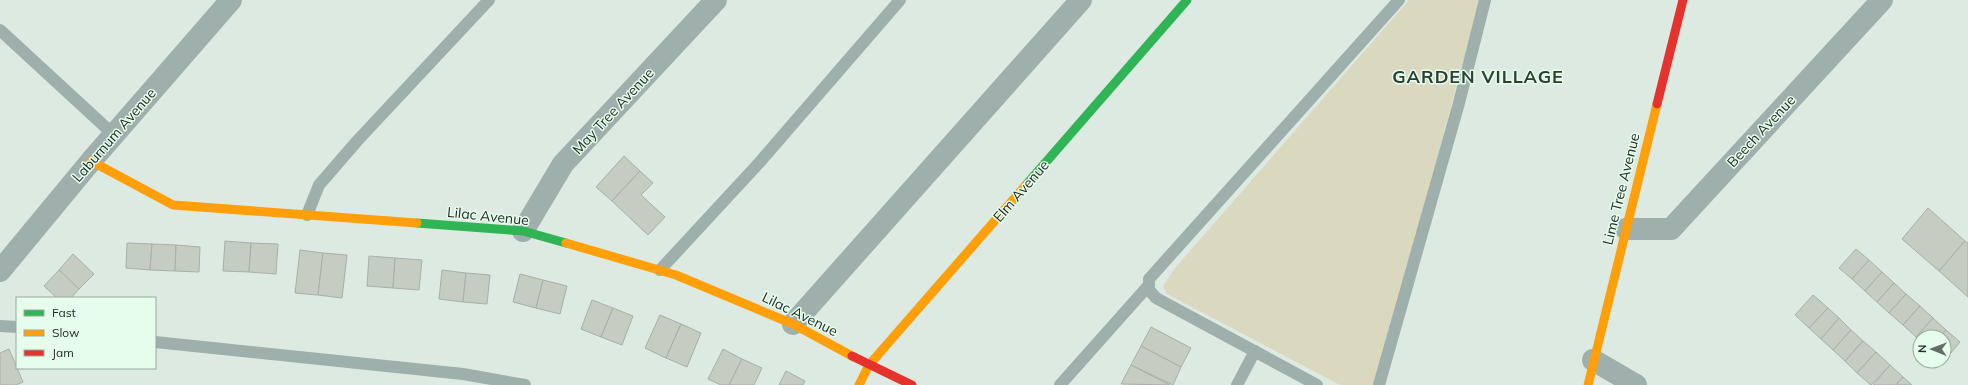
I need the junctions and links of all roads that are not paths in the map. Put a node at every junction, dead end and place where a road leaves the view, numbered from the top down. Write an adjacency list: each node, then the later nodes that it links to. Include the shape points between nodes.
1 (231, 0): 12 (street, Laburnum Avenue)
2 (489, 0): 14 (lane, via 324,179)
3 (716, 0): 16 (street, May Tree Avenue, via 563,164)
4 (900, 0): 17 (lane, via 760,163)
5 (1081, 0): 20 (street)
6 (1188, 0): 26 (street, Elm Avenue)
7 (1399, 0): 19 (lane, via 1158,268 1149,279)
8 (1485, 0): 33 (lane, via 1459,103)
9 (1683, 0): 15 (street, Lime Tree Avenue)
10 (1882, 0): 15 (street, Beech Avenue, via 1671,229)
11 (0, 30): 12 (lane)
12 (114, 135): 13 (street, Laburnum Avenue)
13 (91, 161): 14 (street, Lilac Avenue, via 173,205); 18 (street, Laburnum Avenue)
14 (307, 215): 16 (street, Lilac Avenue)
15 (1626, 229): 25 (street, Lime Tree Avenue)
16 (523, 231): 17 (street, Lilac Avenue)
17 (660, 270): 20 (street, Lilac Avenue)
18 (0, 271)
19 (1149, 285): 24 (lane, via 1149,290 1156,298); 30 (lane)
20 (793, 324): 26 (street, Lilac Avenue)
21 (0, 326): 22 (lane)
22 (16, 327)
23 (156, 342): 27 (lane, via 463,374)
24 (1255, 351): 31 (lane); 32 (lane)
25 (1593, 360): 34 (street, Lime Tree Avenue); 35 (street)
26 (869, 365): 28 (street, Elm Avenue); 29 (street, Lilac Avenue)
27 (525, 385)
28 (859, 385)
29 (912, 385)
30 (1060, 385)
31 (1237, 385)
32 (1317, 385)
33 (1379, 385)
34 (1588, 385)
35 (1636, 385)

